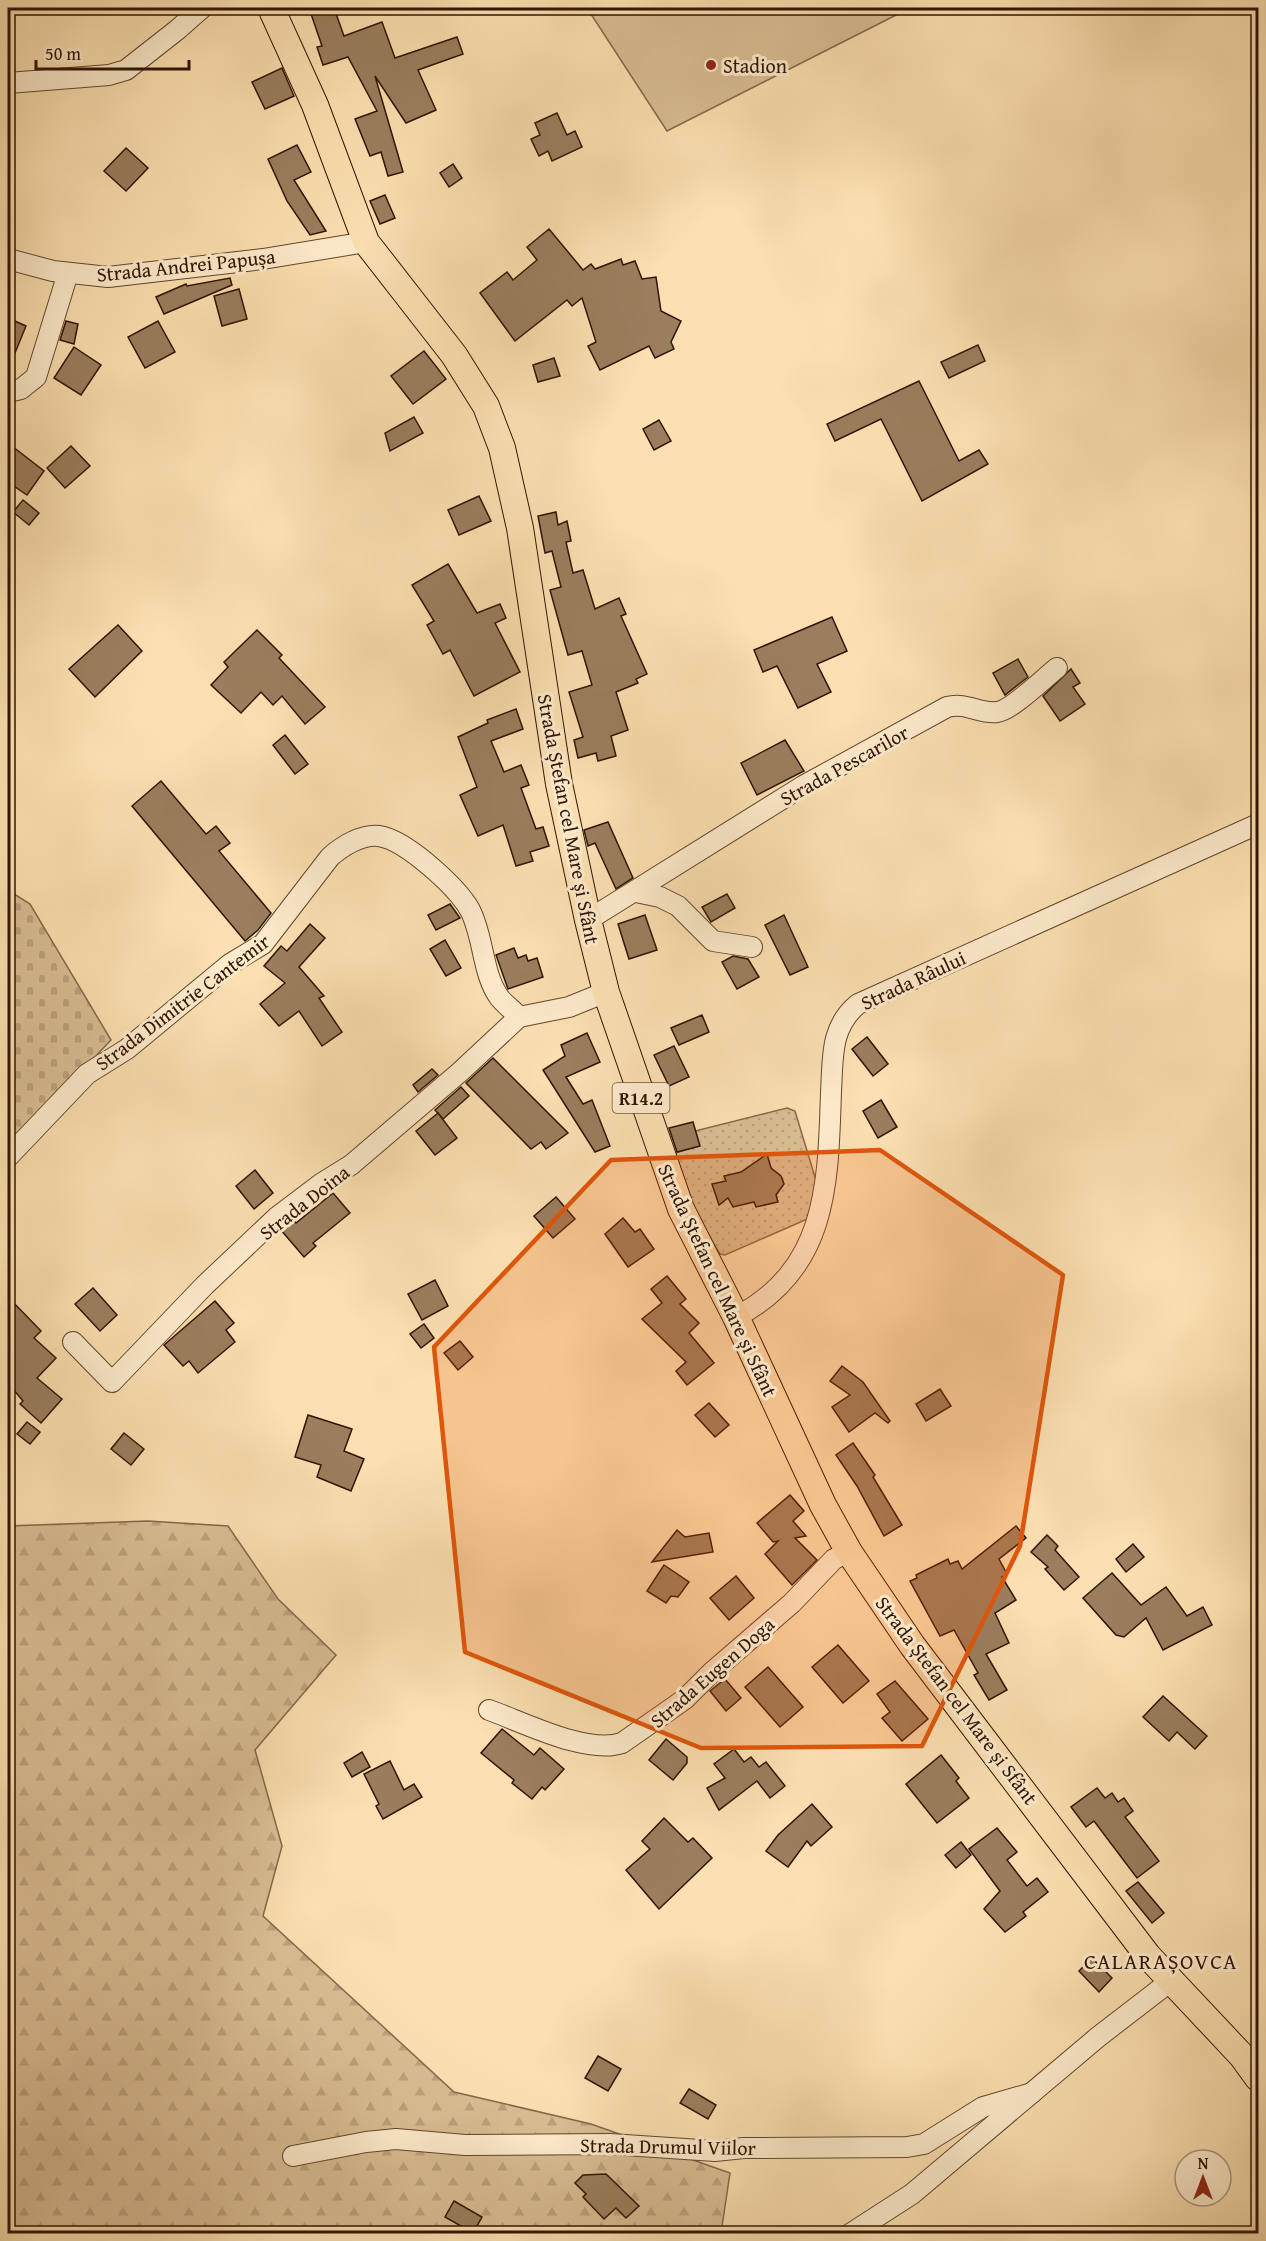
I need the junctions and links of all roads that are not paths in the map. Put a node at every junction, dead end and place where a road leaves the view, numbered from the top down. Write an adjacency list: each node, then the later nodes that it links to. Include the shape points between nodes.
1 (202, 8): 3 (street, via 126,70 110,75)
2 (271, 8): 4 (main road, Strada Ștefan cel Mare și Sfânt / R14.2, via 315,105)
3 (8, 83)
4 (366, 242): 6 (street, Strada Andrei Papușa, via 108,277); 11 (main road, Strada Ștefan cel Mare și Sfânt / R14.2, via 454,355 486,406 502,447 520,528 557,773)
5 (8, 259): 6 (street, Strada Andrei Papușa)
6 (68, 273): 7 (street, via 36,377 21,389)
7 (8, 392)
8 (1057, 668): 10 (street, Strada Pescarilor, via 998,712 967,705 947,707 803,786)
9 (1258, 824): 16 (street, Strada Râului, via 858,1004 849,1012 836,1031 833,1047 819,1220 799,1263 771,1296)
10 (636, 892): 11 (street, Strada Pescarilor); 12 (street, via 678,906 713,941)
11 (588, 920): 13 (main road, Strada Ștefan cel Mare și Sfânt / R14.2)
12 (752, 947)
13 (606, 992): 14 (street, via 569,1007); 16 (main road, Strada Ștefan cel Mare și Sfânt / R14.2, via 681,1209)
14 (519, 1017): 15 (street, Strada Dimitrie Cantemir, via 499,997 472,914 456,889 424,862 387,839 359,839 330,857 263,944 230,964 127,1049 87,1074); 17 (street, Strada Doina, via 351,1165 277,1217 112,1382)
15 (8, 1156)
16 (736, 1317): 18 (main road, Strada Ștefan cel Mare și Sfânt / R14.2, via 823,1505)
17 (73, 1342)
18 (849, 1552): 19 (street, Strada Eugen Doga, via 834,1559 685,1699 622,1743 601,1746 573,1740); 20 (main road, Strada Ștefan cel Mare și Sfânt / R14.2, via 912,1645 1148,1956)
19 (489, 1710)
20 (1172, 1980): 21 (main road, Strada Ștefan cel Mare și Sfânt / R14.2); 22 (street, Strada Drumul Viilor)
21 (1258, 2078)
22 (1032, 2093): 23 (street, Strada Drumul Viilor, via 983,2107 924,2144 907,2147 715,2151 610,2144 465,2145 396,2139); 24 (street, Strada Drumul Viilor, via 912,2194)
23 (293, 2156)
24 (850, 2234)

